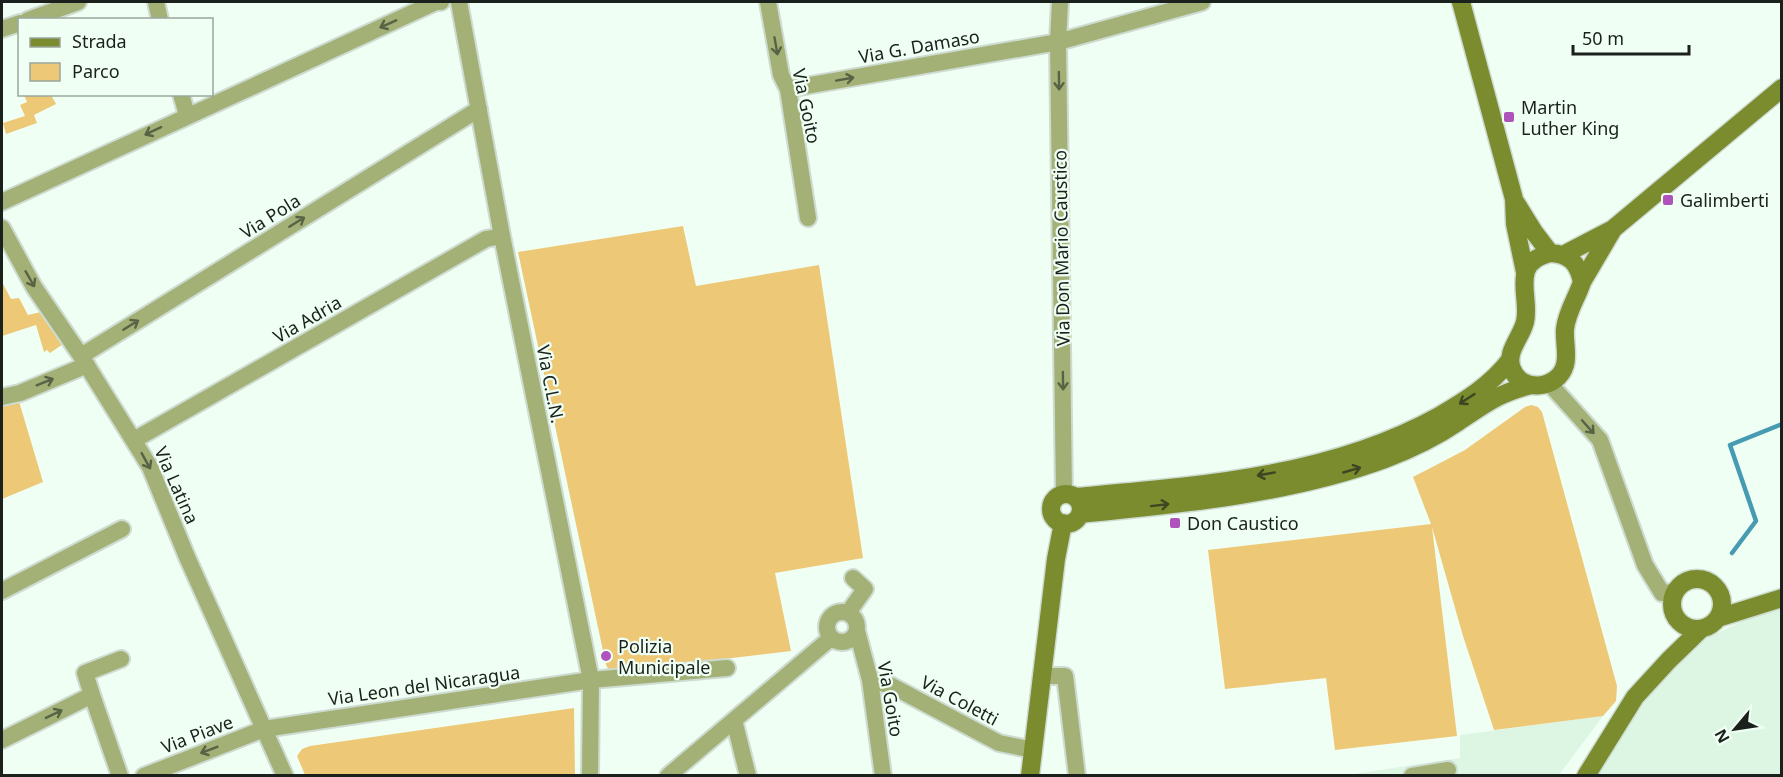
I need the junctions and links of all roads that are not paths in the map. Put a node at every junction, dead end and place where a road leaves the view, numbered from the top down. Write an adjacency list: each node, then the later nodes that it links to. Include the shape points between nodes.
1 (78, 2): 9 (street)
2 (156, 2): 10 (street)
3 (441, 2): 18 (street, one-way to 18)
4 (459, 2): 17 (street, Via C.L.N.)
5 (768, 2): 15 (street, Via Goito, one-way to 15, via 781,75)
6 (1060, 2): 13 (street, Via Don Mario Caustico)
7 (1202, 2): 13 (street, Via G. Damaso)
8 (1461, 2): 19 (street)
9 (34, 18)
10 (160, 18)
11 (18, 24): 12 (street)
12 (2, 29)
13 (1058, 42): 15 (street, Via G. Damaso, one-way to 13); 34 (street, Via Don Mario Caustico, one-way to 34)
14 (1782, 88): 23 (street)
15 (788, 89): 21 (street, Via Goito)
16 (182, 96): 18 (street)
17 (478, 109): 24 (street, Via C.L.N.); 29 (street, Via Pola, one-way to 17)
18 (187, 116): 20 (street, one-way to 20)
19 (1514, 199): 25 (street, via 1525,220); 26 (street, via 1515,224)
20 (2, 202)
21 (808, 218)
22 (2, 228): 29 (street, Via Latina, one-way to 29, via 34,287)
23 (1613, 229): 25 (street); 27 (street)
24 (502, 236): 33 (street, Via Adria, via 486,239); 53 (street, Via C.L.N.)
25 (1557, 254): 26 (street, via 1538,257); 27 (street, via 1575,262)
26 (1526, 272): 28 (street, via 1525,322)
27 (1582, 282): 30 (street, via 1567,318 1565,366)
28 (1510, 360): 31 (street, via 1517,377); 34 (street, one-way to 34, via 1495,378 1450,410 1406,433 1353,452 1244,478)
29 (84, 361): 32 (street, Via Pola, one-way to 29, via 20,393); 33 (street, Via Latina)
30 (1549, 383): 31 (street); 40 (street, one-way to 40, via 1600,440 1645,566 1662,593)
31 (1531, 385): 34 (street, one-way to 31, via 1250,493 1334,475 1413,447 1494,397)
32 (2, 397)
33 (134, 440): 57 (street, Via Latina, one-way to 57, via 150,467)
34 (1073, 502): 35 (street, via 1075,521); 35 (street, via 1056,498 1051,508)
35 (1063, 524): 52 (street)
36 (122, 529): 39 (street)
37 (853, 578): 43 (street, via 865,589)
38 (1717, 589): 40 (street, via 1695,579 1686,581); 42 (street); 45 (street, via 1722,603)
39 (2, 591)
40 (1674, 592): 44 (street)
41 (1782, 598): 42 (street)
42 (1761, 604): 45 (street)
43 (848, 613): 47 (street, via 856,620); 48 (street, via 838,613 829,619 826,628)
44 (1675, 617): 46 (street, via 1686,627); 50 (street)
45 (1718, 618): 46 (street)
46 (1701, 629): 50 (street)
47 (857, 631): 48 (street, via 844,643); 54 (street, Via Goito)
48 (831, 638): 56 (street)
49 (121, 659): 55 (street, via 85,673)
50 (1669, 660): 71 (street, via 1635,697)
51 (727, 668): 53 (street, Via Leon del Nicaragua)
52 (1042, 676): 59 (street); 69 (street, via 1065,676)
53 (591, 680): 57 (street, Via Leon del Nicaragua); 64 (street, Via C.L.N.)
54 (870, 680): 59 (street, Via Coletti, via 892,686 999,743); 67 (street, Via Goito)
55 (92, 695): 58 (street, one-way to 55); 61 (street)
56 (734, 720): 65 (street); 66 (street)
57 (264, 729): 62 (street, Via Piave, one-way to 62); 63 (street, Via Latina)
58 (2, 740)
59 (1033, 750): 68 (street)
60 (1448, 770): 70 (street)
61 (120, 776)
62 (144, 776)
63 (285, 776)
64 (590, 776)
65 (668, 776)
66 (748, 776)
67 (883, 776)
68 (1030, 776)
69 (1077, 776)
70 (1412, 776)
71 (1586, 776)

